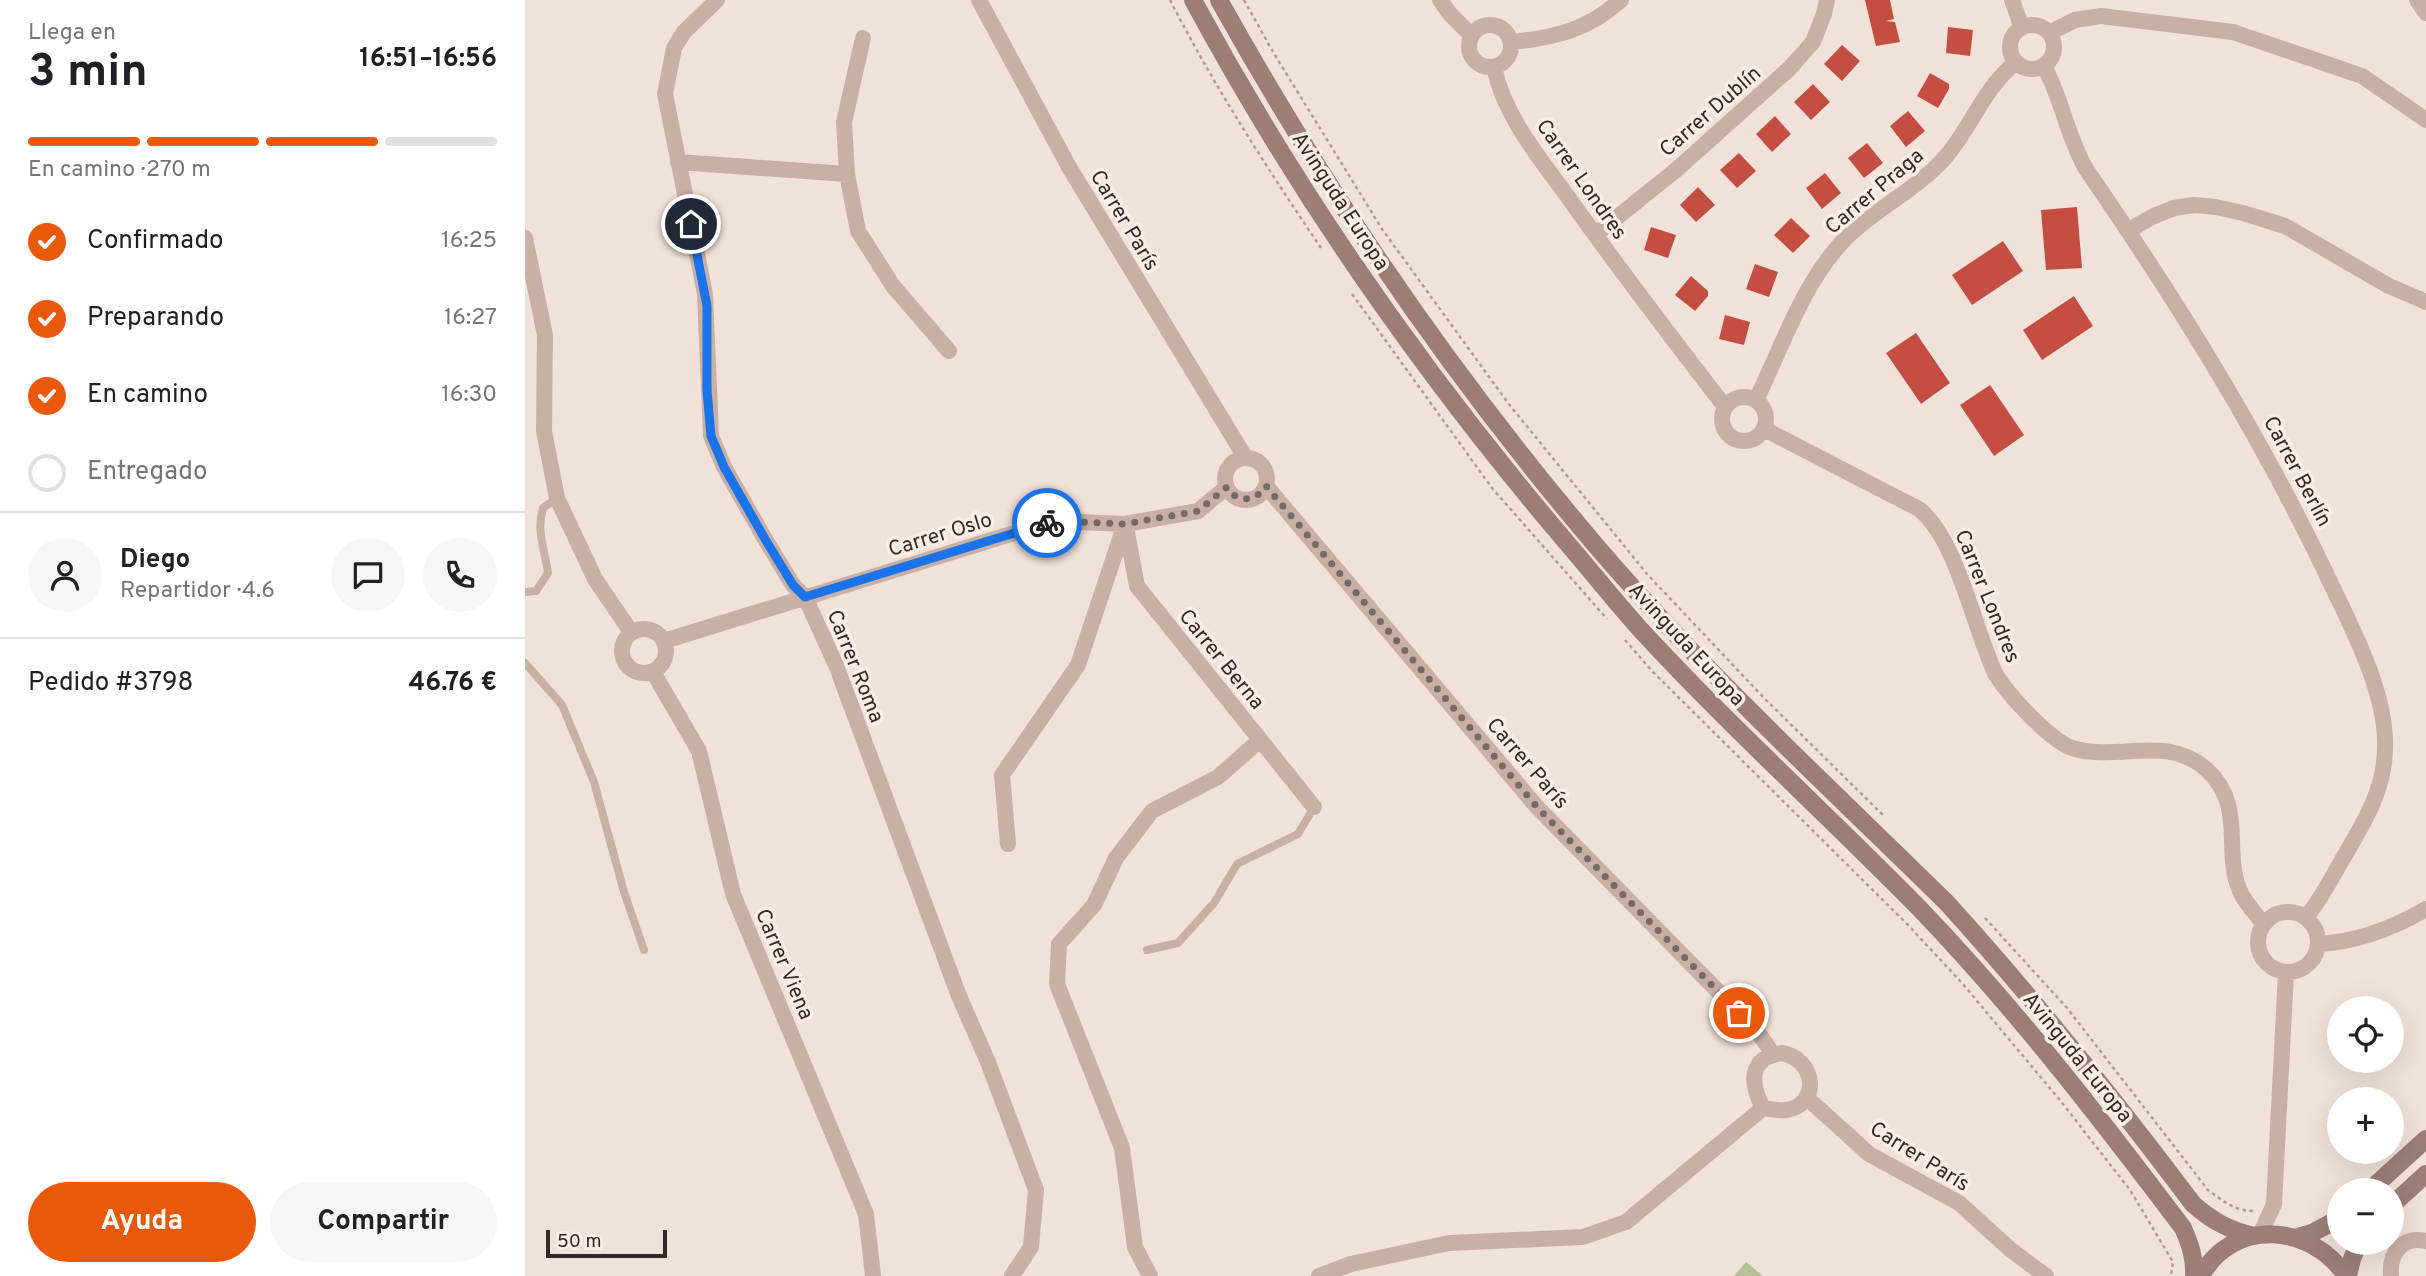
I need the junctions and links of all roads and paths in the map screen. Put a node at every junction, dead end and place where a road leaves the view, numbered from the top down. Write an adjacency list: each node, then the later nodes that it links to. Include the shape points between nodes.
1 (717, 0): 21 (street, Carrer Roma, via 684,32 670,63 665,94)
2 (979, 0): 31 (street, Carrer París, via 1069,167)
3 (1193, 0): 41 (main road, Avinguda Europa, via 1329,226 1428,369 1501,466)
4 (1220, 0): 39 (main road, Avinguda Europa, via 1322,174 1452,362 1599,548)
5 (1244, 0): 46 (path, via 1382,229 1508,402 1647,574)
6 (1440, 0): 14 (street)
7 (1621, 0): 16 (street, via 1574,31)
8 (1827, 0): 24 (street, Carrer Dublín, via 1813,42 1789,69)
9 (2012, 0): 12 (street)
10 (2417, 0): 11 (street)
11 (2426, 13)
12 (2022, 28): 13 (street, via 2039,26); 17 (street, via 2011,43)
13 (2049, 33): 18 (street, via 2053,55); 20 (street, via 2075,20 2101,16 2233,32 2362,76)
14 (1472, 36): 16 (street, via 1492,25 1504,31); 19 (street, via 1469,48 1474,61)
15 (863, 38): 22 (street, via 844,122)
16 (1511, 42): 19 (street, via 1509,55)
17 (2016, 62): 18 (street, via 2031,69); 28 (street, Carrer Praga, via 1992,86 1944,159 1836,250 1799,307)
18 (2044, 66): 23 (street, Carrer Berlín, via 2078,156)
19 (1494, 67): 24 (street, Carrer Londres, via 1515,120)
20 (2426, 120)
21 (678, 162): 22 (street); 37 (street, Carrer Roma, via 707,306 711,436 758,527)
22 (847, 174): 27 (street, via 858,231 893,286)
23 (2129, 230): 26 (street, via 2174,208 2194,205 2243,213 2285,226); 50 (street, Carrer Berlín, via 2199,338 2284,488 2347,619 2381,709 2385,761 2374,802)
24 (1595, 235): 29 (street, Carrer Londres)
25 (525, 238): 34 (street, via 545,335 544,431)
26 (2426, 302)
27 (949, 351)
28 (1756, 400): 29 (street, via 1737,398); 30 (street, via 1766,413)
29 (1725, 407): 30 (street, via 1722,421 1734,439 1748,441)
30 (1764, 429): 51 (street, Carrer Londres, via 1931,519 1947,544 1996,676 2052,736 2088,751 2162,749 2207,769 2222,788 2230,810 2238,887)
31 (1245, 457): 32 (street, via 1263,466); 33 (street, via 1228,468)
32 (1266, 486): 33 (street, via 1257,497 1243,500); 56 (street, Carrer París, via 1537,807 1757,1031)
33 (1227, 487): 35 (street, Carrer Oslo, via 1198,511)
34 (557, 498): 36 (lane, via 543,508 538,527 548,573 536,591); 38 (street, via 595,579)
35 (1125, 524): 37 (street, Carrer Oslo, via 1053,521); 44 (street, Carrer Berna, via 1137,586); 47 (street, via 1079,665 1002,775)
36 (525, 592)
37 (805, 597): 40 (street, Carrer Oslo); 70 (street, Carrer Roma, via 1036,1190 1031,1247)
38 (631, 632): 40 (street, via 646,628); 43 (street, via 622,644 622,658 638,673)
39 (1682, 640): 41 (main road); 65 (main road, Avinguda Europa, via 1972,930 2064,1038 2193,1205 2230,1230)
40 (664, 641): 43 (street, via 666,655)
41 (1665, 656): 74 (main road, Avinguda Europa, via 1920,909 2014,1013 2183,1228)
42 (525, 663): 53 (lane, via 562,705 590,771)
43 (653, 672): 69 (street, Carrer Viena, via 699,751 733,894 866,1214)
44 (1260, 740): 45 (street, Carrer Berna); 71 (street, via 1218,776 1152,811 1116,858 1094,905 1059,944 1057,984 1122,1148 1135,1247)
45 (1314, 807): 54 (lane, via 1298,834 1237,864 1214,903 1178,943)
46 (1889, 821)
47 (1009, 844)
48 (2426, 909): 52 (street, via 2376,933)
49 (1982, 915): 63 (path, via 2067,1008 2208,1190 2244,1211 2254,1211 2260,1203)
50 (2306, 918): 51 (street, via 2282,912); 52 (street, via 2316,929)
51 (2264, 924): 55 (street, via 2257,940 2262,959)
52 (2318, 944): 55 (street, via 2307,966)
53 (644, 950)
54 (1147, 950)
55 (2286, 973): 63 (street)
56 (1773, 1054): 57 (street, via 1801,1060 1810,1080); 58 (street, via 1755,1071 1753,1085)
57 (1805, 1097): 58 (street, via 1784,1110); 73 (street, Carrer París, via 1869,1154 1959,1203)
58 (1763, 1108): 72 (street, via 1626,1222 1583,1237 1448,1243 1351,1264)
59 (2426, 1139): 61 (main road)
60 (2426, 1174): 62 (main road)
61 (2383, 1178)
62 (2404, 1194)
63 (2274, 1204): 65 (street)
64 (2327, 1225): 66 (main road)
65 (2257, 1236): 66 (main road); 75 (main road, via 2217,1256)
66 (2298, 1237): 76 (main road, via 2327,1252)
67 (2426, 1241): 77 (street, via 2412,1240 2398,1247 2391,1259)
68 (2354, 1255): 76 (main road)
69 (873, 1276)
70 (1012, 1276)
71 (1150, 1276)
72 (1319, 1276)
73 (2046, 1276)
74 (2194, 1276)
75 (2201, 1276)
76 (2347, 1276)
77 (2391, 1276)

